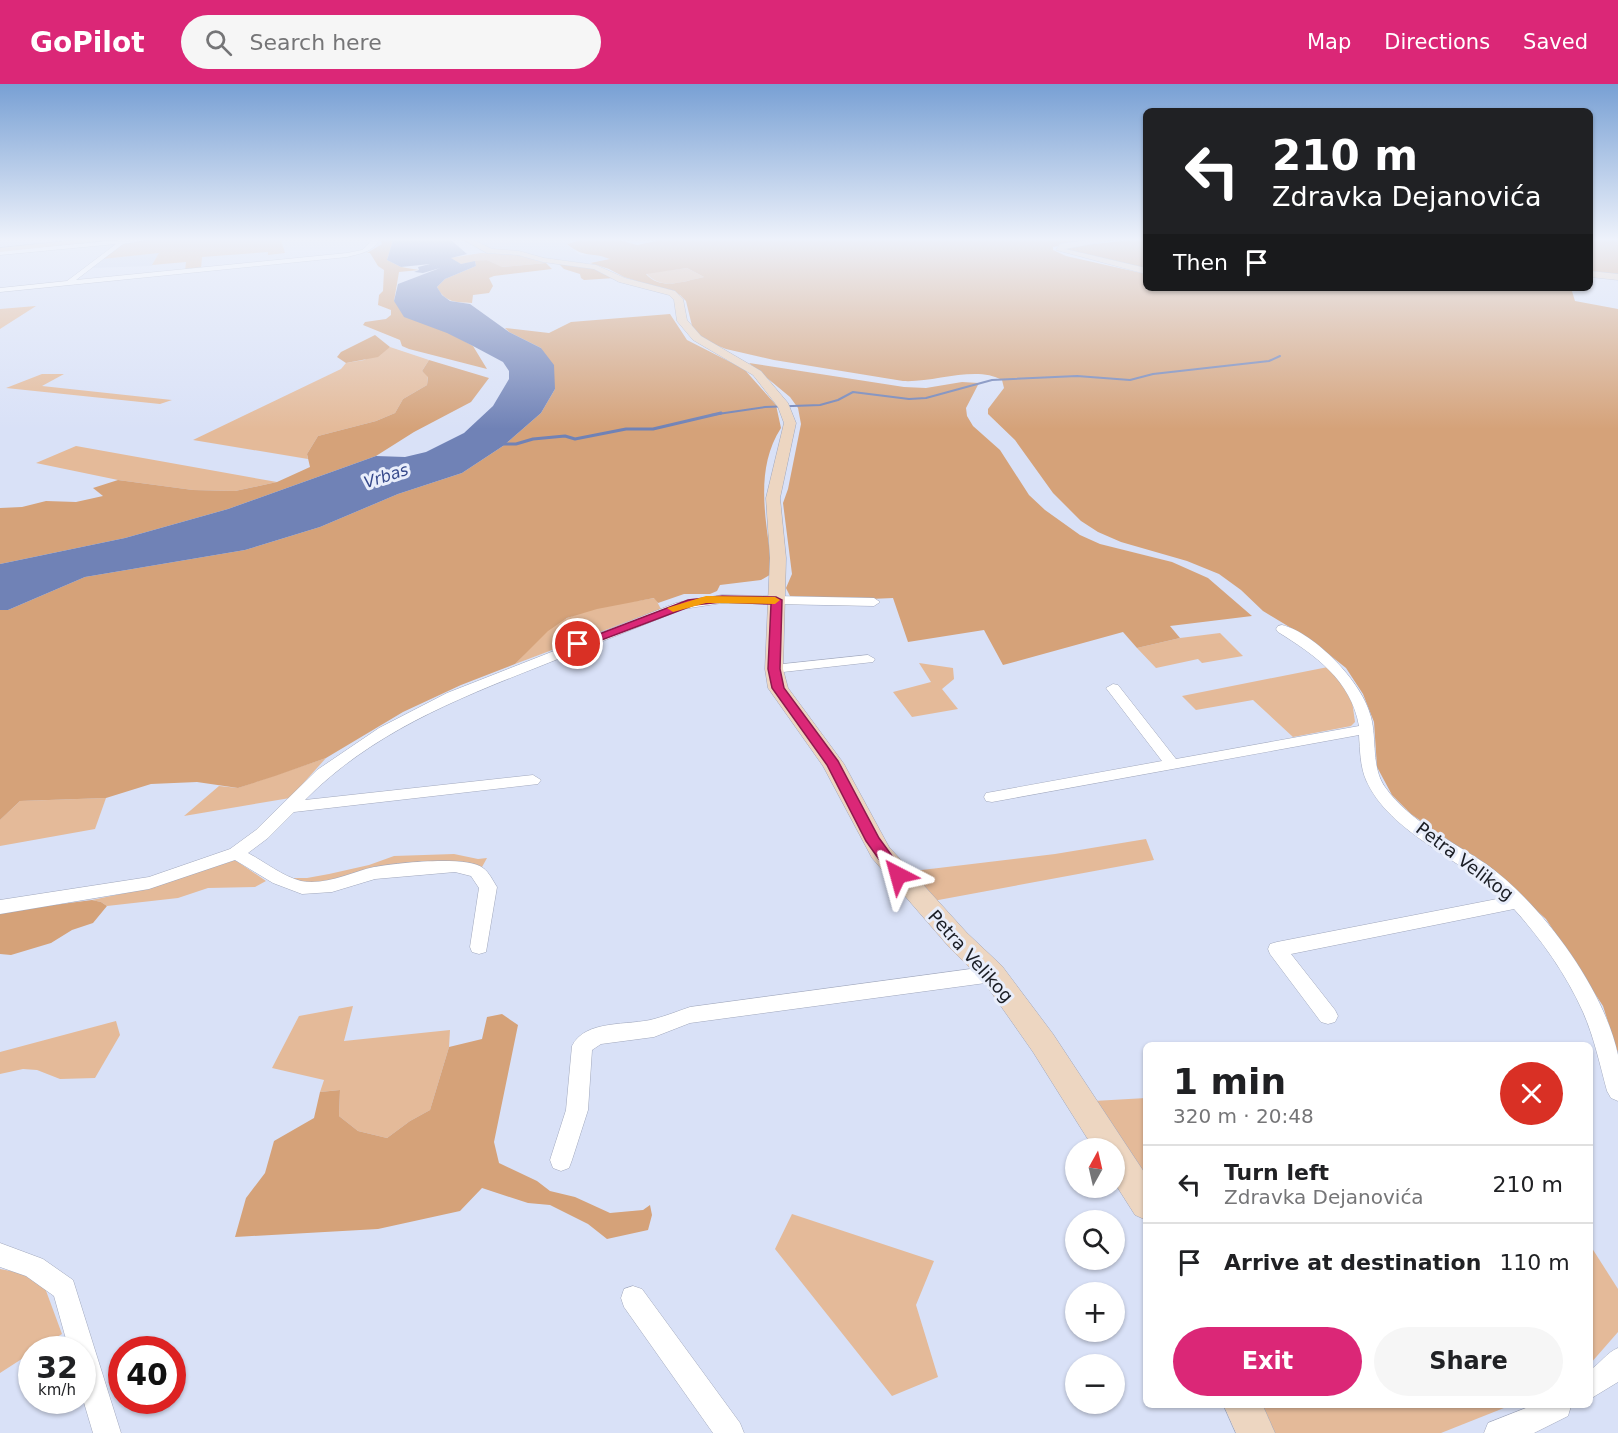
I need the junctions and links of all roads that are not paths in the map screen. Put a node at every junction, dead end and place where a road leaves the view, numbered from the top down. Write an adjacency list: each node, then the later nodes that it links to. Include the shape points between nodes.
1 (679, 303): 2 (street, Petra Velikog, via 682,321 697,338 757,373 785,407 790,423 773,498 778,558)
2 (776, 600): 3 (street); 6 (street, Petra Velikog); 12 (street, via 722,599 686,604 461,692 358,748 322,774)
3 (874, 602)
4 (1282, 629): 8 (street, Petra Velikog, via 1317,651 1339,672 1360,706)
5 (868, 660): 6 (street)
6 (774, 669): 17 (street, Petra Velikog, via 778,688 834,764 880,852)
7 (1113, 688): 9 (street)
8 (1365, 729): 9 (street); 14 (street, Petra Velikog, via 1370,774 1389,802)
9 (1172, 764): 11 (street)
10 (533, 780): 12 (street)
11 (992, 797)
12 (289, 807): 13 (street)
13 (236, 853): 15 (street, via 148,882); 16 (street, via 279,879 312,889 375,873 466,867 477,872 488,887)
14 (1520, 901): 18 (street, via 1277,949); 19 (street, Petra Velikog, via 1541,927 1592,1011)
15 (0, 906)
16 (479, 947)
17 (993, 974): 20 (street, Petra Velikog); 21 (street, via 690,1015 654,1028 597,1036 582,1046 577,1110)
18 (1328, 1016)
19 (1618, 1091)
20 (1105, 1138)
21 (561, 1160)
22 (1125, 1170): 23 (street, Petra Velikog)
23 (1143, 1199)
24 (0, 1254): 30 (street, via 49,1275 64,1289)
25 (633, 1298): 31 (street)
26 (1618, 1361): 27 (street)
27 (1593, 1384)
28 (1244, 1408): 32 (street)
29 (1554, 1408): 33 (street)
30 (106, 1433)
31 (730, 1433)
32 (1256, 1433)
33 (1498, 1433)

